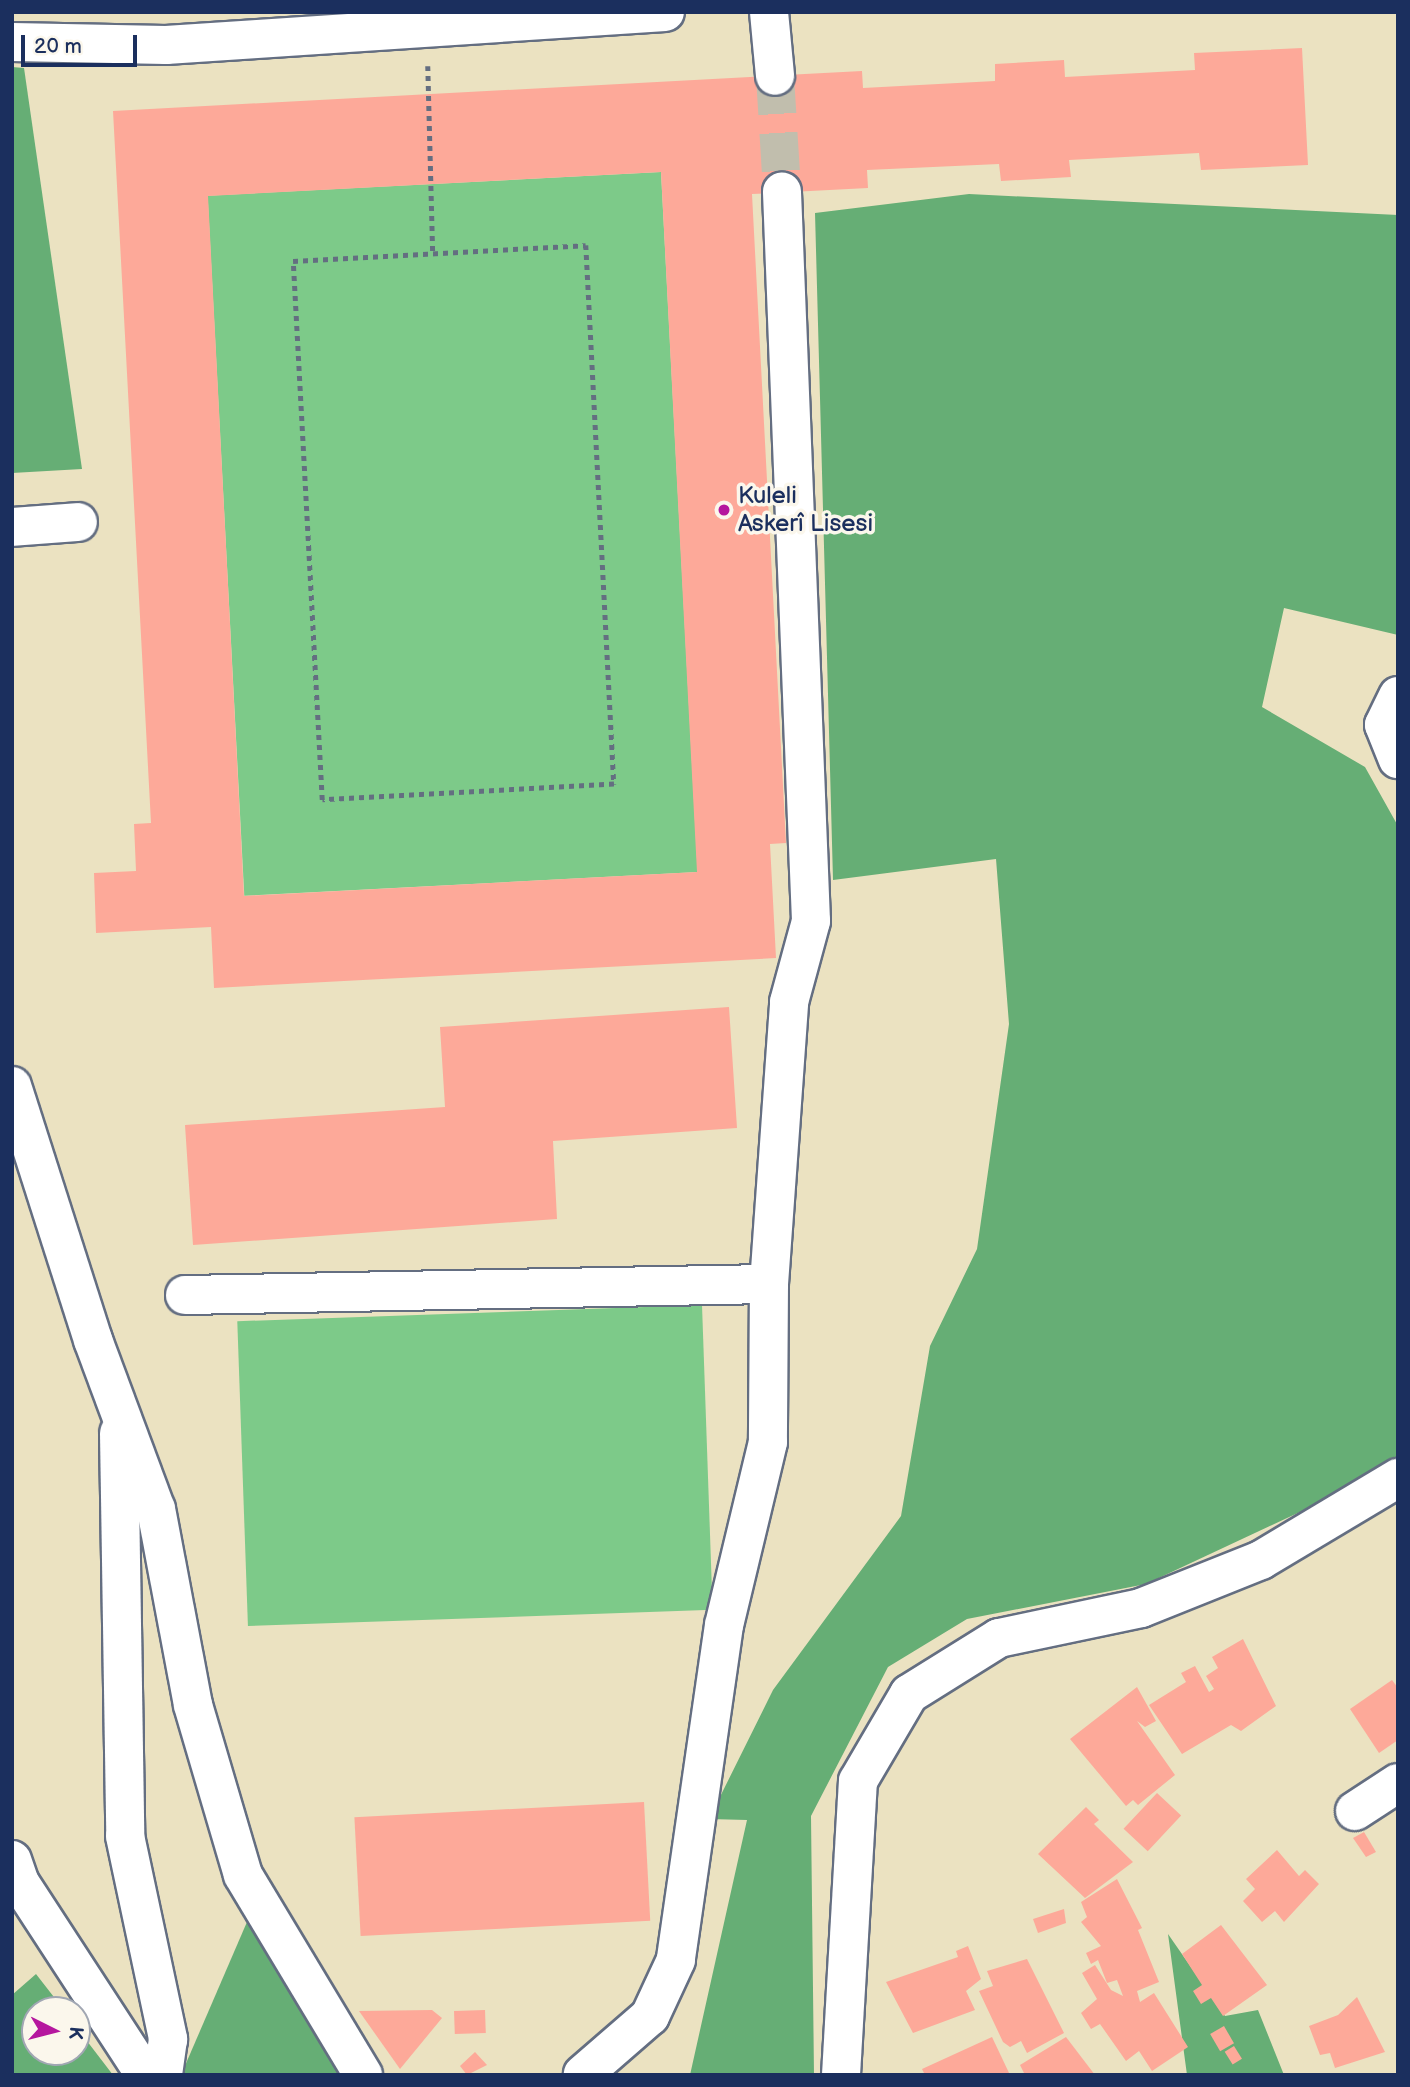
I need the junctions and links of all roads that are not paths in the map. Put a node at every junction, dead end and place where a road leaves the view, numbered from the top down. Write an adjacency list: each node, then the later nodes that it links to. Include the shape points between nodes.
1 (665, 12): 3 (street, via 166,46)
2 (769, 12): 4 (street)
3 (12, 42)
4 (775, 76)
5 (782, 192): 11 (street, via 811,921 789,1002)
6 (78, 522): 7 (street)
7 (12, 527)
8 (1398, 696): 9 (street, via 1384,725)
9 (1398, 760)
10 (12, 1086): 13 (street)
11 (769, 1284): 12 (street); 18 (street, via 768,1442 724,1625 676,1960 650,2017)
12 (186, 1295)
13 (119, 1410): 20 (street, via 125,1836 168,2039); 21 (street, via 156,1509 193,1705 243,1875)
14 (1398, 1478): 22 (street, via 1261,1560 1141,1608 999,1638 909,1694 858,1781)
15 (1398, 1783): 16 (street)
16 (1355, 1811)
17 (12, 1860): 19 (street, via 34,1906)
18 (583, 2074)
19 (145, 2075)
20 (163, 2075)
21 (363, 2075)
22 (841, 2075)

